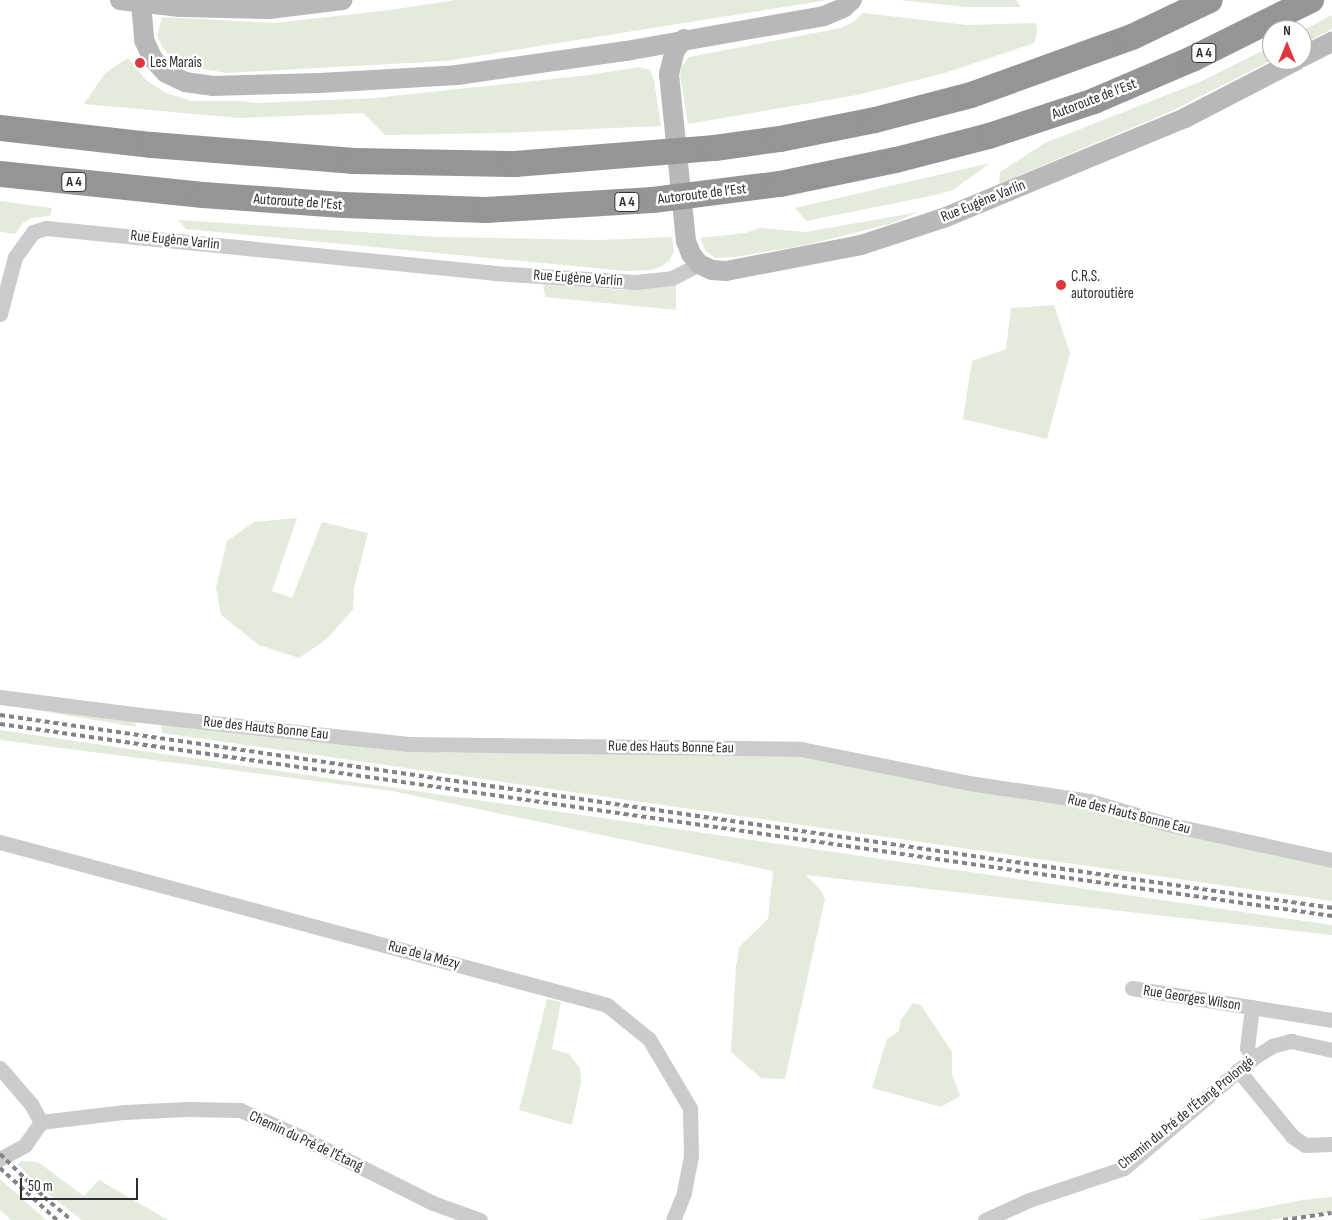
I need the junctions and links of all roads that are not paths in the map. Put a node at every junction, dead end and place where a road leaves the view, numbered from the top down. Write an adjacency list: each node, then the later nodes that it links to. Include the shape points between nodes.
1 (120, 0): 6 (main road)
2 (342, 0): 6 (main road, via 269,9 180,7)
3 (852, 0): 7 (main road, via 824,16)
4 (1210, 0): 13 (highway, via 1132,37 971,95 875,120 715,148 515,164 354,161 152,145)
5 (1311, 0): 14 (highway, Autoroute de l’Est / A 4, via 1192,59 1094,101 989,136 906,158 780,184 653,200 486,210 212,196)
6 (141, 2): 9 (main road, via 144,40 153,59 166,73 185,82 212,86 457,75)
7 (684, 39): 9 (main road); 12 (main road, via 675,50)
8 (1332, 42): 10 (main road)
9 (639, 49): 12 (main road, via 656,58)
10 (1312, 52)
11 (1278, 70): 15 (main road, Rue Eugène Varlin, via 1184,118 946,216 861,245 726,271 712,270)
12 (669, 74): 15 (main road, via 686,241 690,254)
13 (0, 128)
14 (0, 174)
15 (699, 264): 16 (street, Rue Eugène Varlin, via 672,278 635,282 494,273 46,228 33,232 16,257)
16 (0, 314)
17 (0, 696): 19 (street, Rue des Hauts Bonne Eau, via 408,744 801,749 970,783 1090,801 1167,824)
18 (0, 842): 31 (street, Rue de la Mézy, via 607,1005 649,1039 690,1108 691,1156 684,1192)
19 (1332, 860)
20 (1132, 988): 21 (street, Rue Georges Wilson)
21 (1252, 1007): 22 (street, Rue Georges Wilson); 24 (street, Rue Georges Wilson, via 1247,1048)
22 (1332, 1020)
23 (1332, 1050): 24 (street, Chemin du Pré de l'Étang Prolongé, via 1291,1041 1272,1046)
24 (1253, 1058): 26 (street, Chemin du Pré de l'Étang Prolongé)
25 (0, 1068): 27 (street)
26 (1238, 1070): 28 (street, via 1293,1137 1305,1145); 32 (street, Chemin du Pré de l'Étang Prolongé, via 1124,1168 1029,1200)
27 (42, 1122): 29 (street, via 25,1145); 30 (street, Chemin du Pré de l'Étang, via 124,1112 240,1110 433,1203)
28 (1332, 1144)
29 (0, 1159)
30 (480, 1220)
31 (673, 1220)
32 (985, 1220)

